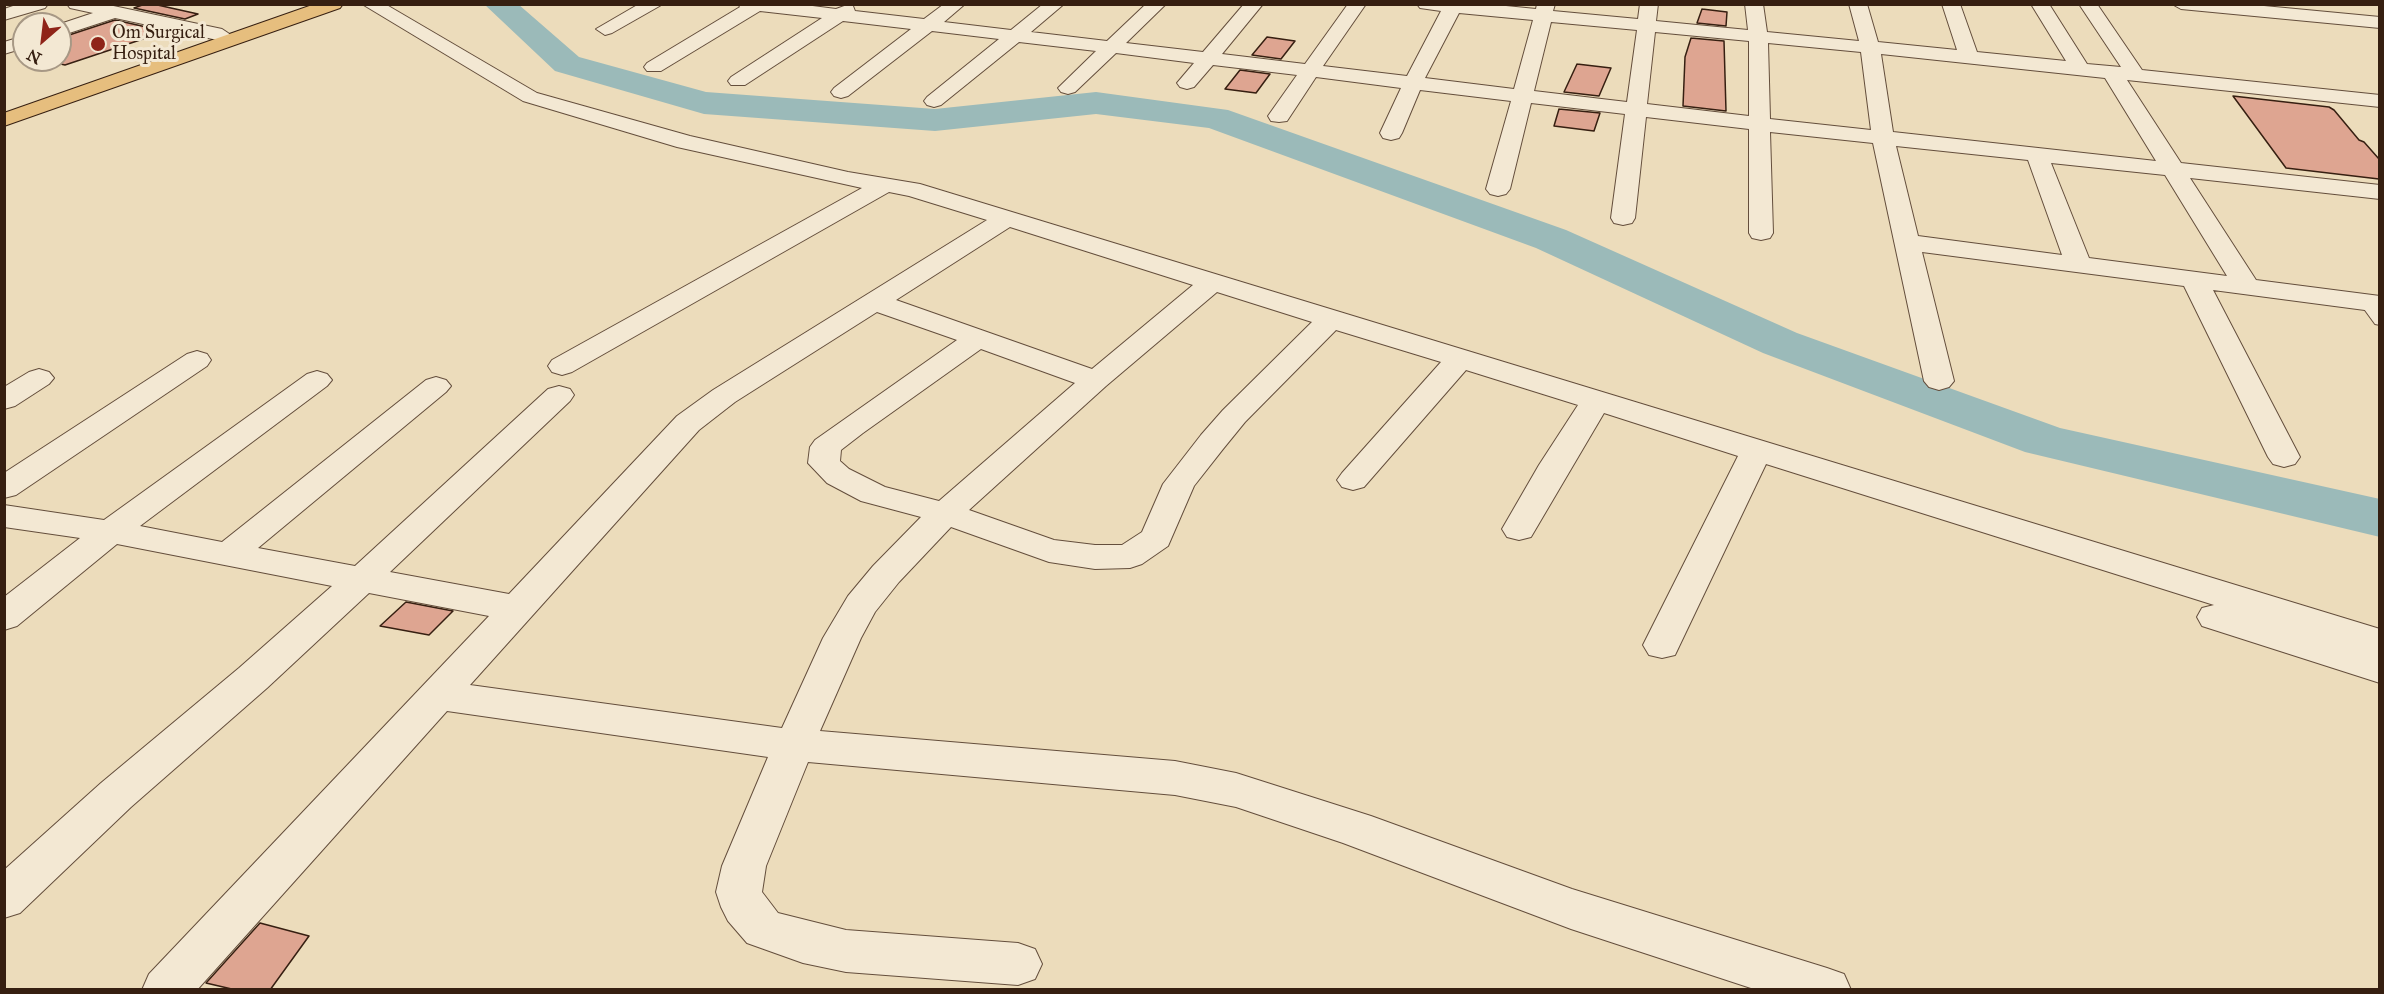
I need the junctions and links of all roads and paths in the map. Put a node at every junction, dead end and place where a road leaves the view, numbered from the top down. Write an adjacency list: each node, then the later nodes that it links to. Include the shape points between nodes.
1 (39, 4): 28 (street)
2 (76, 4): 27 (street)
3 (140, 4): 27 (street)
4 (309, 4): 34 (main road)
5 (334, 4): 58 (main road)
6 (370, 4): 64 (street, via 530,96 685,142)
7 (654, 4): 33 (street)
8 (956, 4): 31 (street)
9 (1055, 4): 35 (street)
10 (1157, 4): 38 (street)
11 (1254, 4): 40 (street)
12 (1357, 4): 43 (street)
13 (1426, 4): 23 (street)
14 (1649, 4): 32 (street)
15 (1755, 4): 36 (street)
16 (1858, 4): 37 (street)
17 (1951, 4): 39 (street)
18 (2040, 4): 42 (street)
19 (2088, 4): 45 (street)
20 (2181, 4): 24 (street)
21 (2364, 4): 29 (street)
22 (754, 5): 25 (street); 41 (street)
23 (1453, 6): 26 (street); 48 (street)
24 (2283, 9): 29 (street)
25 (847, 10): 31 (street); 46 (street)
26 (1544, 10): 32 (street); 51 (street)
27 (115, 13): 30 (street); 34 (street)
28 (4, 15)
29 (2379, 21)
30 (72, 26)
31 (927, 26): 35 (street); 50 (street)
32 (1646, 26): 36 (street); 54 (street)
33 (605, 29)
34 (222, 35): 55 (main road)
35 (1017, 36): 38 (street); 53 (street)
36 (1758, 37): 37 (street); 59 (street)
37 (1870, 47): 39 (street); 61 (street)
38 (1112, 48): 40 (street); 49 (street)
39 (1969, 57): 42 (street)
40 (1209, 59): 43 (street); 47 (street)
41 (654, 67)
42 (2080, 69): 44 (street)
43 (1309, 71): 48 (street); 57 (street)
44 (2112, 72): 45 (street); 63 (street)
45 (2136, 75): 52 (street)
46 (738, 81)
47 (1187, 83)
48 (1413, 83): 51 (street); 60 (street)
49 (1068, 88)
50 (841, 92)
51 (1520, 95): 54 (street); 65 (street)
52 (2371, 100): 56 (street)
53 (934, 101)
54 (1636, 109): 59 (street); 67 (street)
55 (4, 110)
56 (2379, 115)
57 (1279, 116)
58 (4, 120)
59 (1759, 124): 61 (street); 69 (street)
60 (1391, 133)
61 (1882, 138): 62 (street); 70 (street)
62 (2037, 155): 63 (street); 71 (street)
63 (2172, 170): 66 (street); 73 (street)
64 (869, 185): 68 (street); 97 (street, via 560,381)
65 (1498, 189)
66 (2379, 192)
67 (1623, 218)
68 (999, 224): 74 (street); 75 (street)
69 (1761, 233)
70 (1907, 242): 71 (street); 84 (street)
71 (2078, 264): 72 (street)
72 (2194, 279): 73 (street); 88 (street)
73 (2246, 285): 76 (street)
74 (1207, 288): 77 (street); 83 (street)
75 (876, 302): 78 (street); 98 (street, via 724,396 688,423)
76 (2375, 309)
77 (1326, 325): 80 (street); 92 (street, via 1234,416 1179,484 1155,537 1130,555 1095,557 1050,551)
78 (978, 338): 83 (street); 92 (street, via 826,447 824,463 838,476 873,494)
79 (197, 360): 91 (street)
80 (1455, 365): 87 (street); 90 (street)
81 (39, 378): 86 (street)
82 (318, 380): 95 (street)
83 (1096, 380): 92 (street)
84 (1939, 381)
85 (436, 386): 96 (street)
86 (4, 400)
87 (1591, 408): 89 (street); 94 (street)
88 (2284, 457)
89 (1752, 458): 100 (street); 101 (street); 102 (street)
90 (1353, 480)
91 (4, 488)
92 (945, 513): 104 (street, via 861,605)
93 (4, 516): 95 (street)
94 (1519, 528)
95 (110, 532): 96 (street); 99 (street)
96 (230, 554): 97 (street)
97 (362, 579): 98 (street); 105 (street)
98 (515, 608): 103 (street)
99 (4, 617)
100 (2379, 643)
101 (1662, 645)
102 (2379, 669)
103 (437, 695): 104 (street); 107 (street)
104 (794, 745): 106 (street, via 744,866 739,892 744,907 763,929 846,951); 108 (street, via 1175,778 1236,790 1356,829 1571,909)
105 (4, 899)
106 (1018, 964)
107 (166, 990)
108 (1827, 990)

